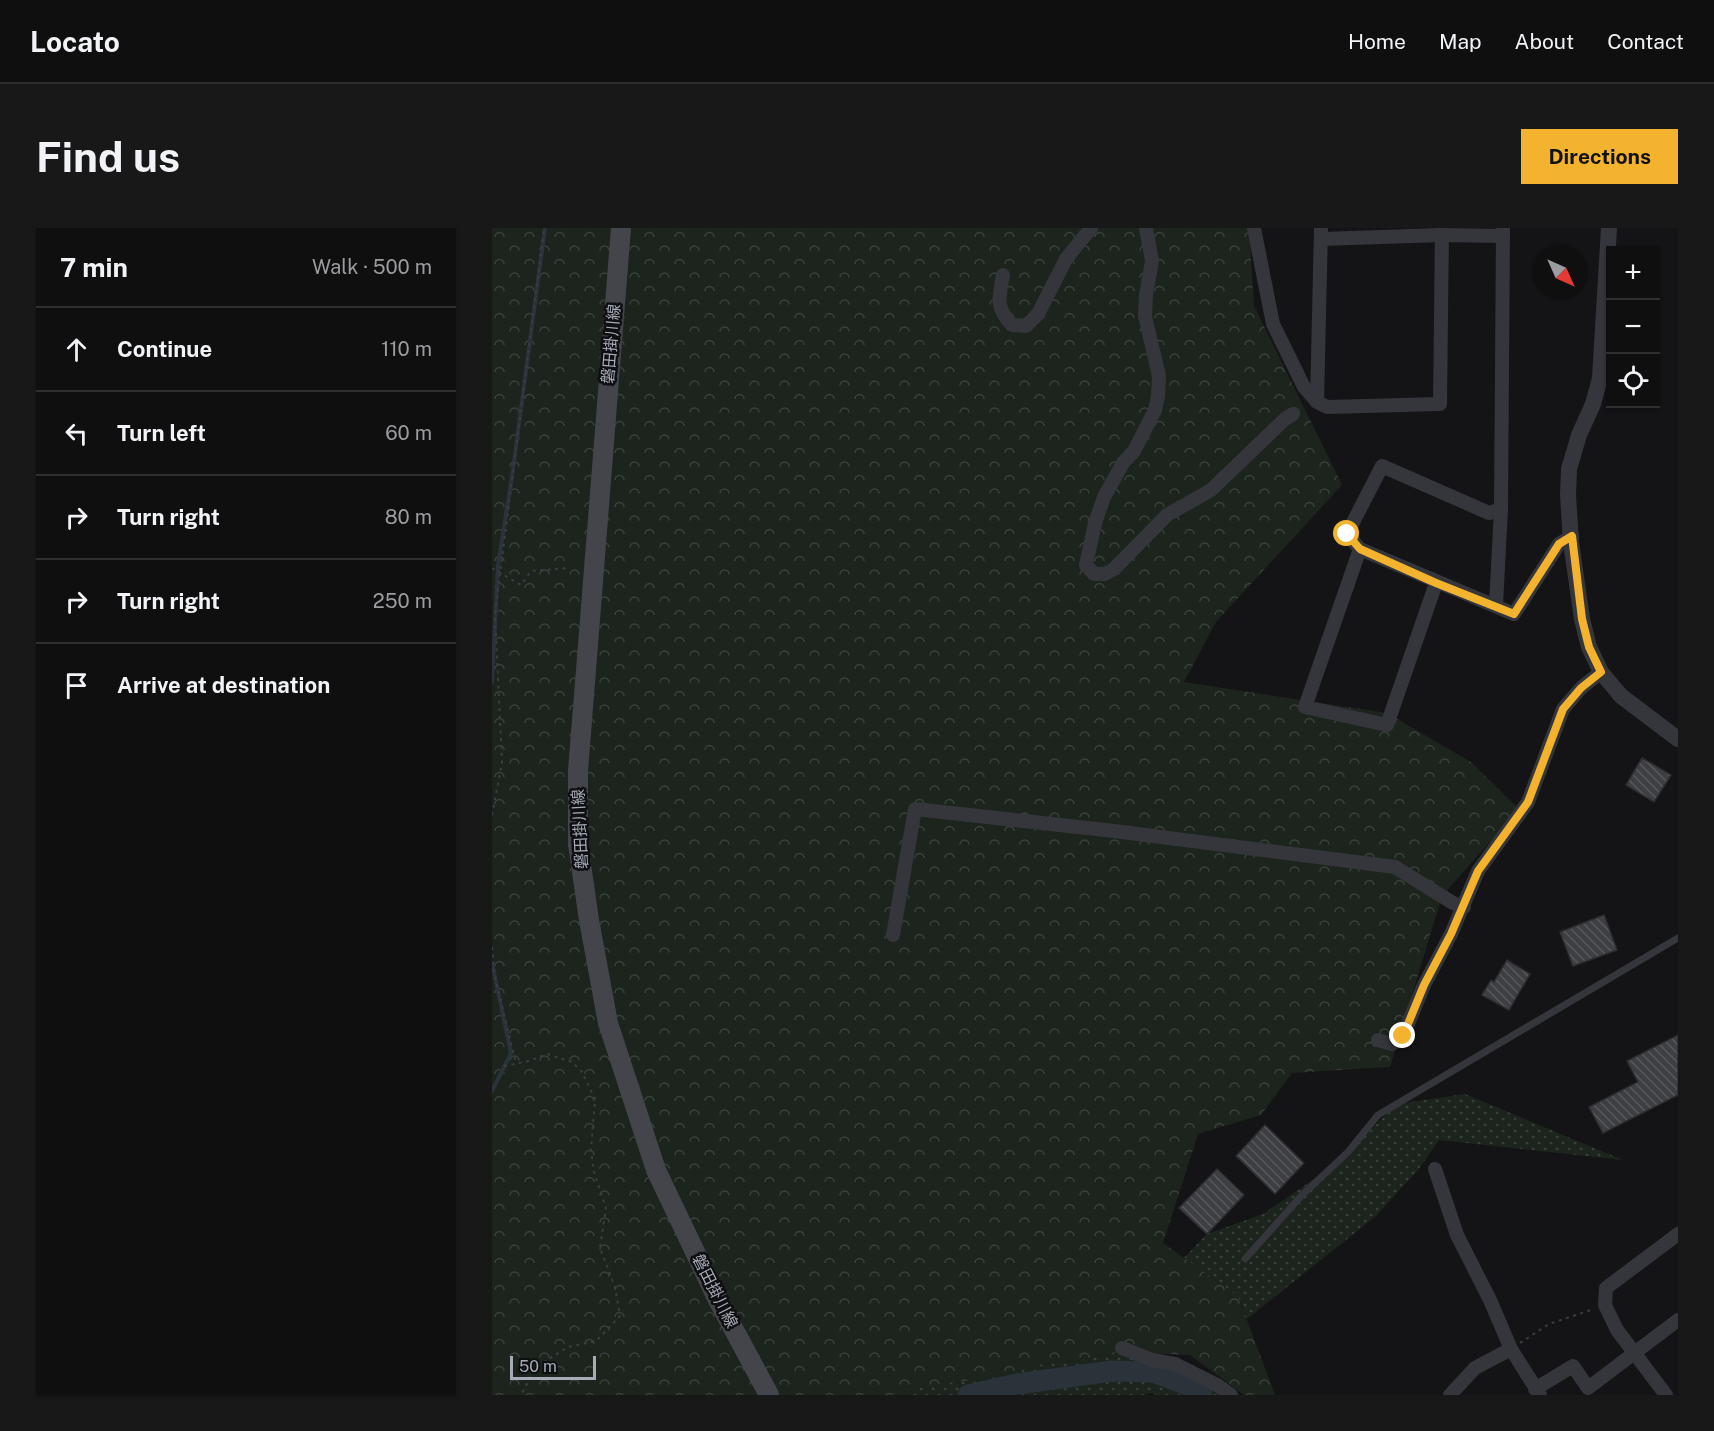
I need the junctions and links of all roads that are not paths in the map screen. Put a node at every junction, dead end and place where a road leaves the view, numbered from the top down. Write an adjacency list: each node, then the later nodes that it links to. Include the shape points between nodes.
1 (621, 228): 31 (main road, 磐田掛川線, via 578,771 578,844 608,1023 656,1170)
2 (1091, 228): 9 (street, via 1066,259 1038,314 1026,326 1012,326 1001,313)
3 (1146, 228): 11 (street, via 1152,261 1145,316 1159,376 1158,396 1134,451 1104,497 1086,565 1094,574 1114,569 1167,515 1211,490)
4 (1254, 228): 10 (street, via 1273,324 1304,387)
5 (1609, 228): 13 (street, via 1600,378 1569,469)
6 (1442, 232): 7 (street); 8 (street); 10 (street, via 1440,404 1326,407)
7 (1503, 232): 12 (street)
8 (1321, 234): 10 (street)
9 (1003, 275)
10 (1317, 402)
11 (1293, 414)
12 (1501, 509): 14 (street, via 1489,513 1382,466 1347,534); 16 (street)
13 (1572, 536): 16 (street, via 1559,544 1514,614); 17 (street, via 1582,619)
14 (1360, 549): 15 (street); 15 (street, via 1305,706 1387,725)
15 (1436, 583): 16 (street)
16 (1496, 605)
17 (1601, 672): 18 (street, via 1621,696); 19 (street, via 1563,709 1528,802 1478,871)
18 (1678, 739)
19 (1464, 907): 20 (street, via 1395,867 915,809); 22 (street, via 1403,1036 1392,1044)
20 (892, 935)
21 (1678, 938): 25 (lane, via 1378,1115 1348,1152 1302,1195)
22 (1378, 1040)
23 (1435, 1169): 28 (street, via 1457,1235)
24 (1678, 1233): 29 (street, via 1606,1288 1605,1305)
25 (1245, 1259)
26 (1678, 1320): 29 (street)
27 (1122, 1348): 32 (street, via 1174,1364)
28 (1511, 1349): 30 (street); 33 (street, via 1475,1368)
29 (1635, 1354): 30 (street, via 1588,1388 1573,1366); 34 (street)
30 (1538, 1392)
31 (769, 1395)
32 (1231, 1395)
33 (1450, 1395)
34 (1666, 1395)

